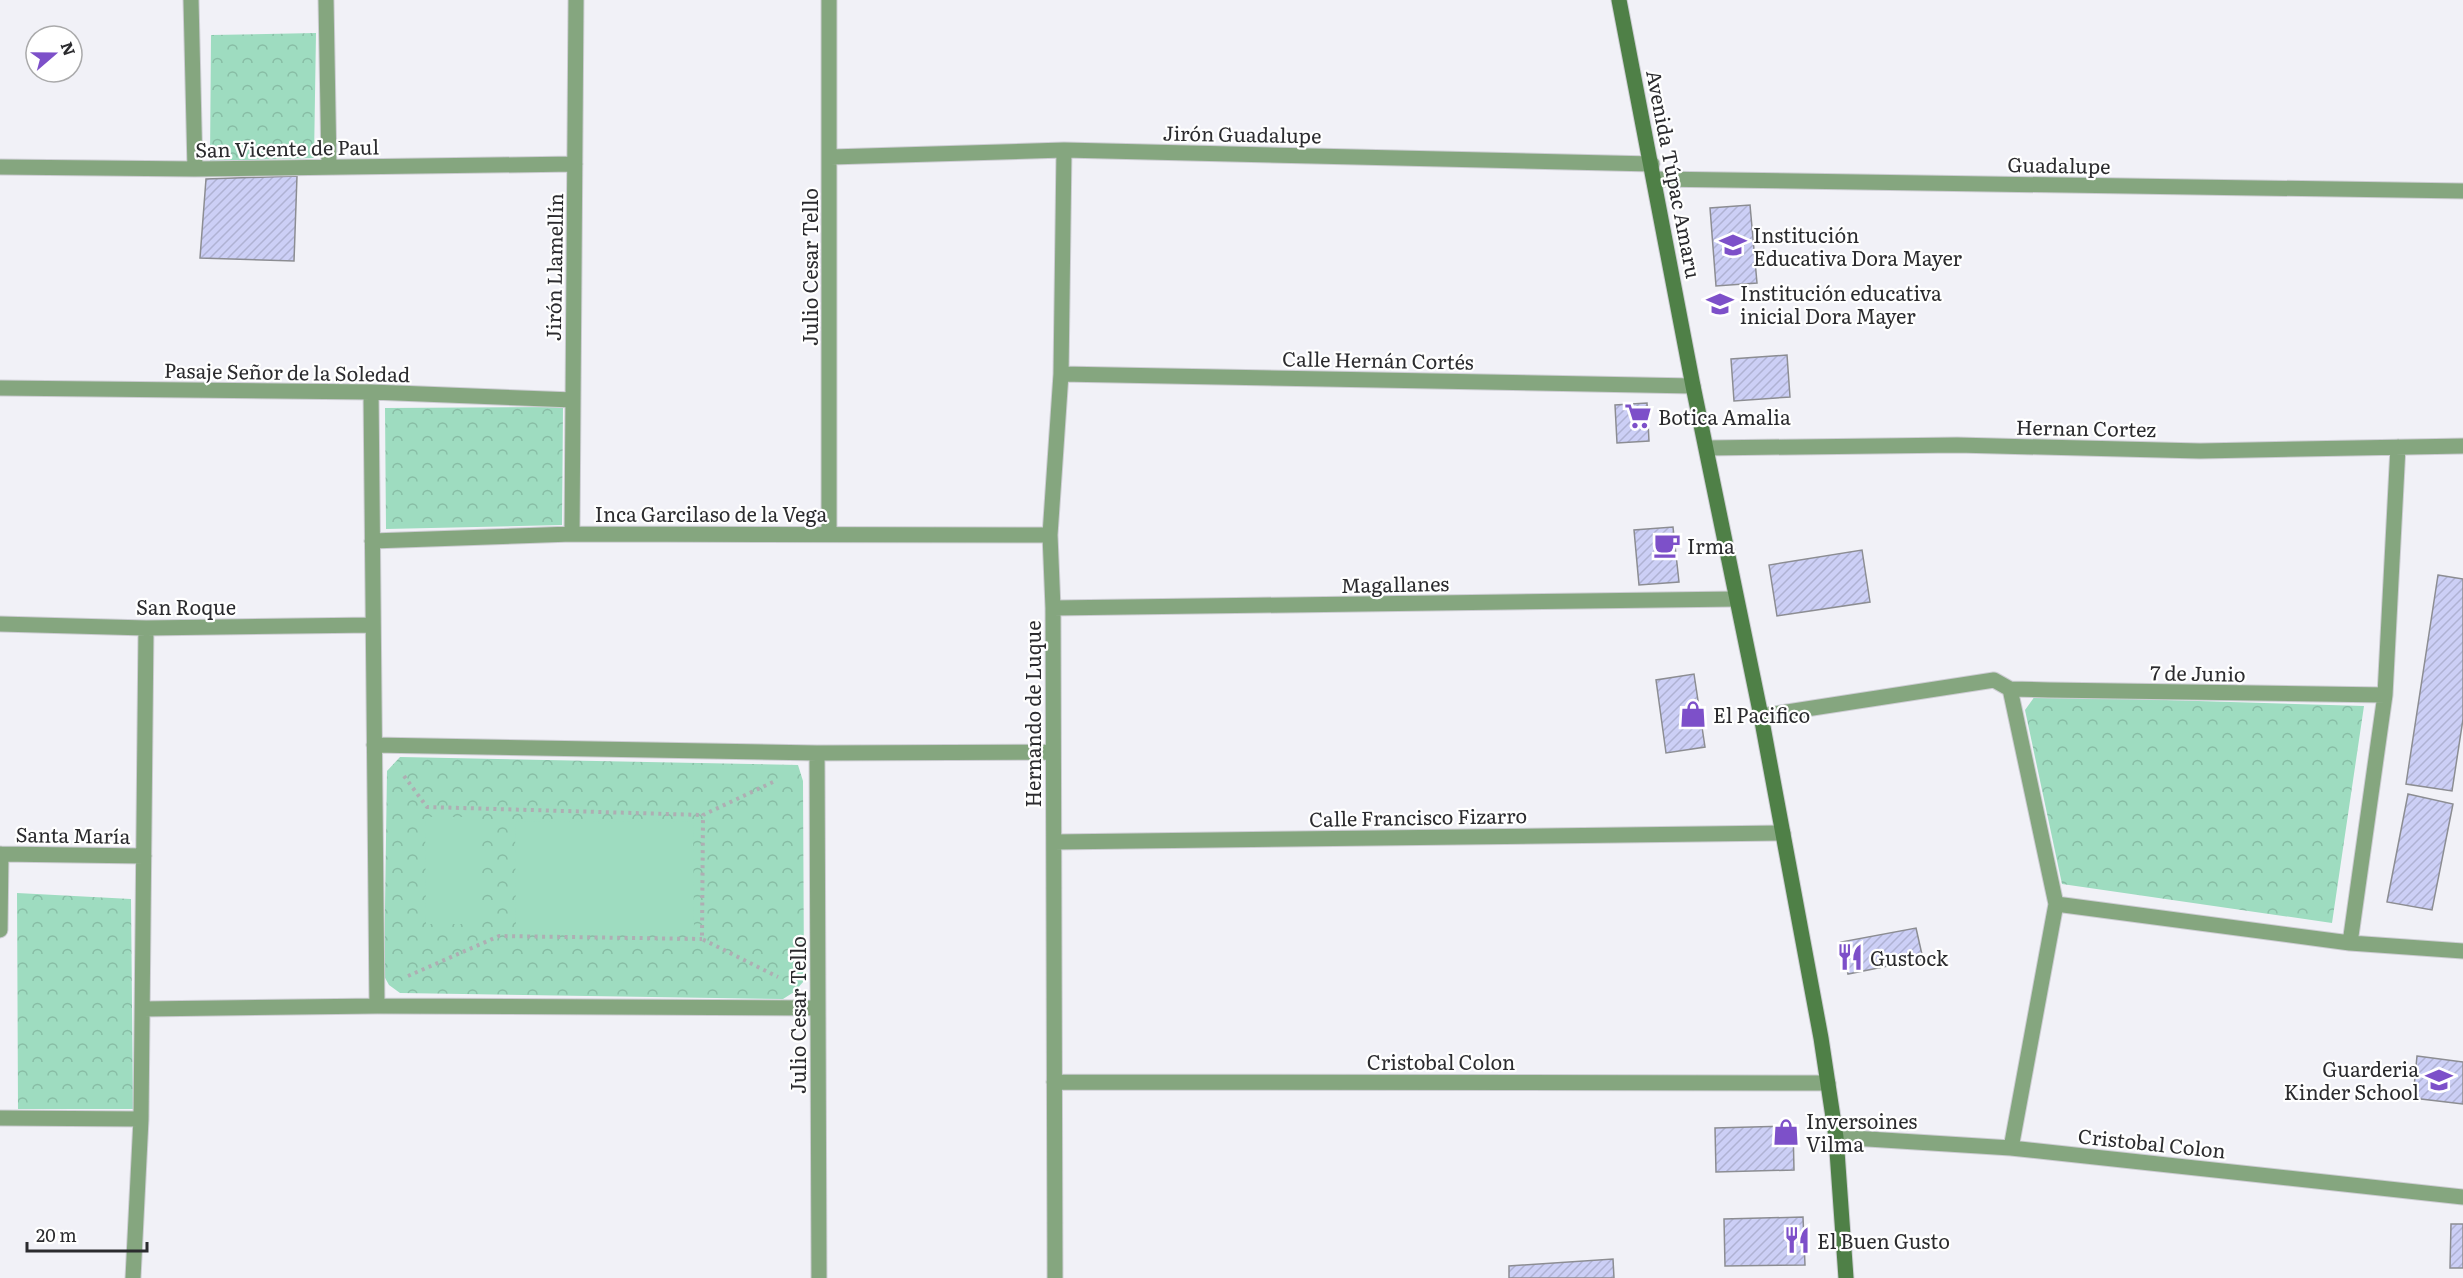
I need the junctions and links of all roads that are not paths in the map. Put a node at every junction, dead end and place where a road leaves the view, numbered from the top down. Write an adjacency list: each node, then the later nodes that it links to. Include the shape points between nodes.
1 (191, 0): 11 (street)
2 (326, 0): 10 (street)
3 (576, 0): 8 (street, Jirón Llamellín)
4 (829, 0): 7 (street, Julio Cesar Tello)
5 (1619, 0): 12 (main road, Avenida Túpac Amaru)
6 (1064, 150): 7 (street, Jirón Guadalupe); 12 (street, Jirón Guadalupe); 14 (street, Hernando de Luque)
7 (831, 157): 23 (street, Julio Cesar Tello)
8 (575, 164): 10 (street, San Vicente de Paul); 18 (street, Jirón Llamellín)
9 (0, 167): 11 (street, San Vicente de Paul)
10 (329, 167): 11 (street, San Vicente de Paul)
11 (195, 169)
12 (1653, 172): 13 (street, Guadalupe); 15 (main road, Avenida Túpac Amaru)
13 (2463, 191)
14 (1061, 374): 15 (street, Calle Hernán Cortés); 24 (street, Hernando de Luque)
15 (1693, 386): 21 (main road, Avenida Túpac Amaru)
16 (0, 388): 17 (street, Pasaje Señor de la Soledad)
17 (370, 392): 18 (street, Pasaje Señor de la Soledad); 25 (street)
18 (573, 400): 22 (street, Jirón Llamellín)
19 (2463, 446): 20 (street, Hernan Cortez)
20 (2398, 447): 21 (street, Hernan Cortez, via 2200,451 1957,445); 32 (street)
21 (1707, 448): 26 (main road, Avenida Túpac Amaru)
22 (572, 534): 23 (street, Inca Garcilaso de la Vega); 25 (street, Inca Garcilaso de la Vega)
23 (829, 534): 24 (street, Inca Garcilaso de la Vega)
24 (1050, 535): 27 (street, Hernando de Luque)
25 (372, 541): 29 (street)
26 (1736, 599): 27 (street, Magallanes); 33 (main road, Avenida Túpac Amaru)
27 (1053, 608): 35 (street, Hernando de Luque)
28 (0, 624): 30 (street, San Roque)
29 (373, 625): 30 (street, San Roque); 34 (street)
30 (146, 628): 40 (street)
31 (2010, 689): 32 (street, 7 de Junio); 33 (street, 7 de Junio, via 1994,680); 41 (street)
32 (2385, 695): 43 (street)
33 (1761, 716): 37 (main road, Avenida Túpac Amaru)
34 (374, 745): 36 (street); 45 (street)
35 (1053, 752): 36 (street); 38 (street, Hernando de Luque)
36 (817, 753): 46 (street, Julio Cesar Tello)
37 (1783, 833): 38 (street, Calle Francisco Fizarro); 49 (main road, Avenida Túpac Amaru)
38 (1054, 842): 48 (street, Hernando de Luque)
39 (1, 854): 40 (street, Santa María); 42 (street)
40 (144, 856): 47 (street)
41 (2056, 904): 43 (street); 53 (street)
42 (0, 930)
43 (2350, 943): 44 (street)
44 (2463, 951)
45 (376, 1006): 46 (street); 47 (street)
46 (817, 1008): 56 (street, Julio Cesar Tello)
47 (143, 1009): 51 (street)
48 (1054, 1082): 49 (street, Cristobal Colon); 57 (street, Hernando de Luque)
49 (1828, 1083): 52 (main road, Avenida Túpac Amaru)
50 (0, 1118): 51 (street)
51 (141, 1119): 55 (street)
52 (1836, 1137): 53 (street, Cristobal Colon); 58 (main road, Avenida Túpac Amaru)
53 (2011, 1148): 54 (street, Cristobal Colon)
54 (2463, 1197)
55 (133, 1278)
56 (819, 1278)
57 (1055, 1278)
58 (1846, 1278)

